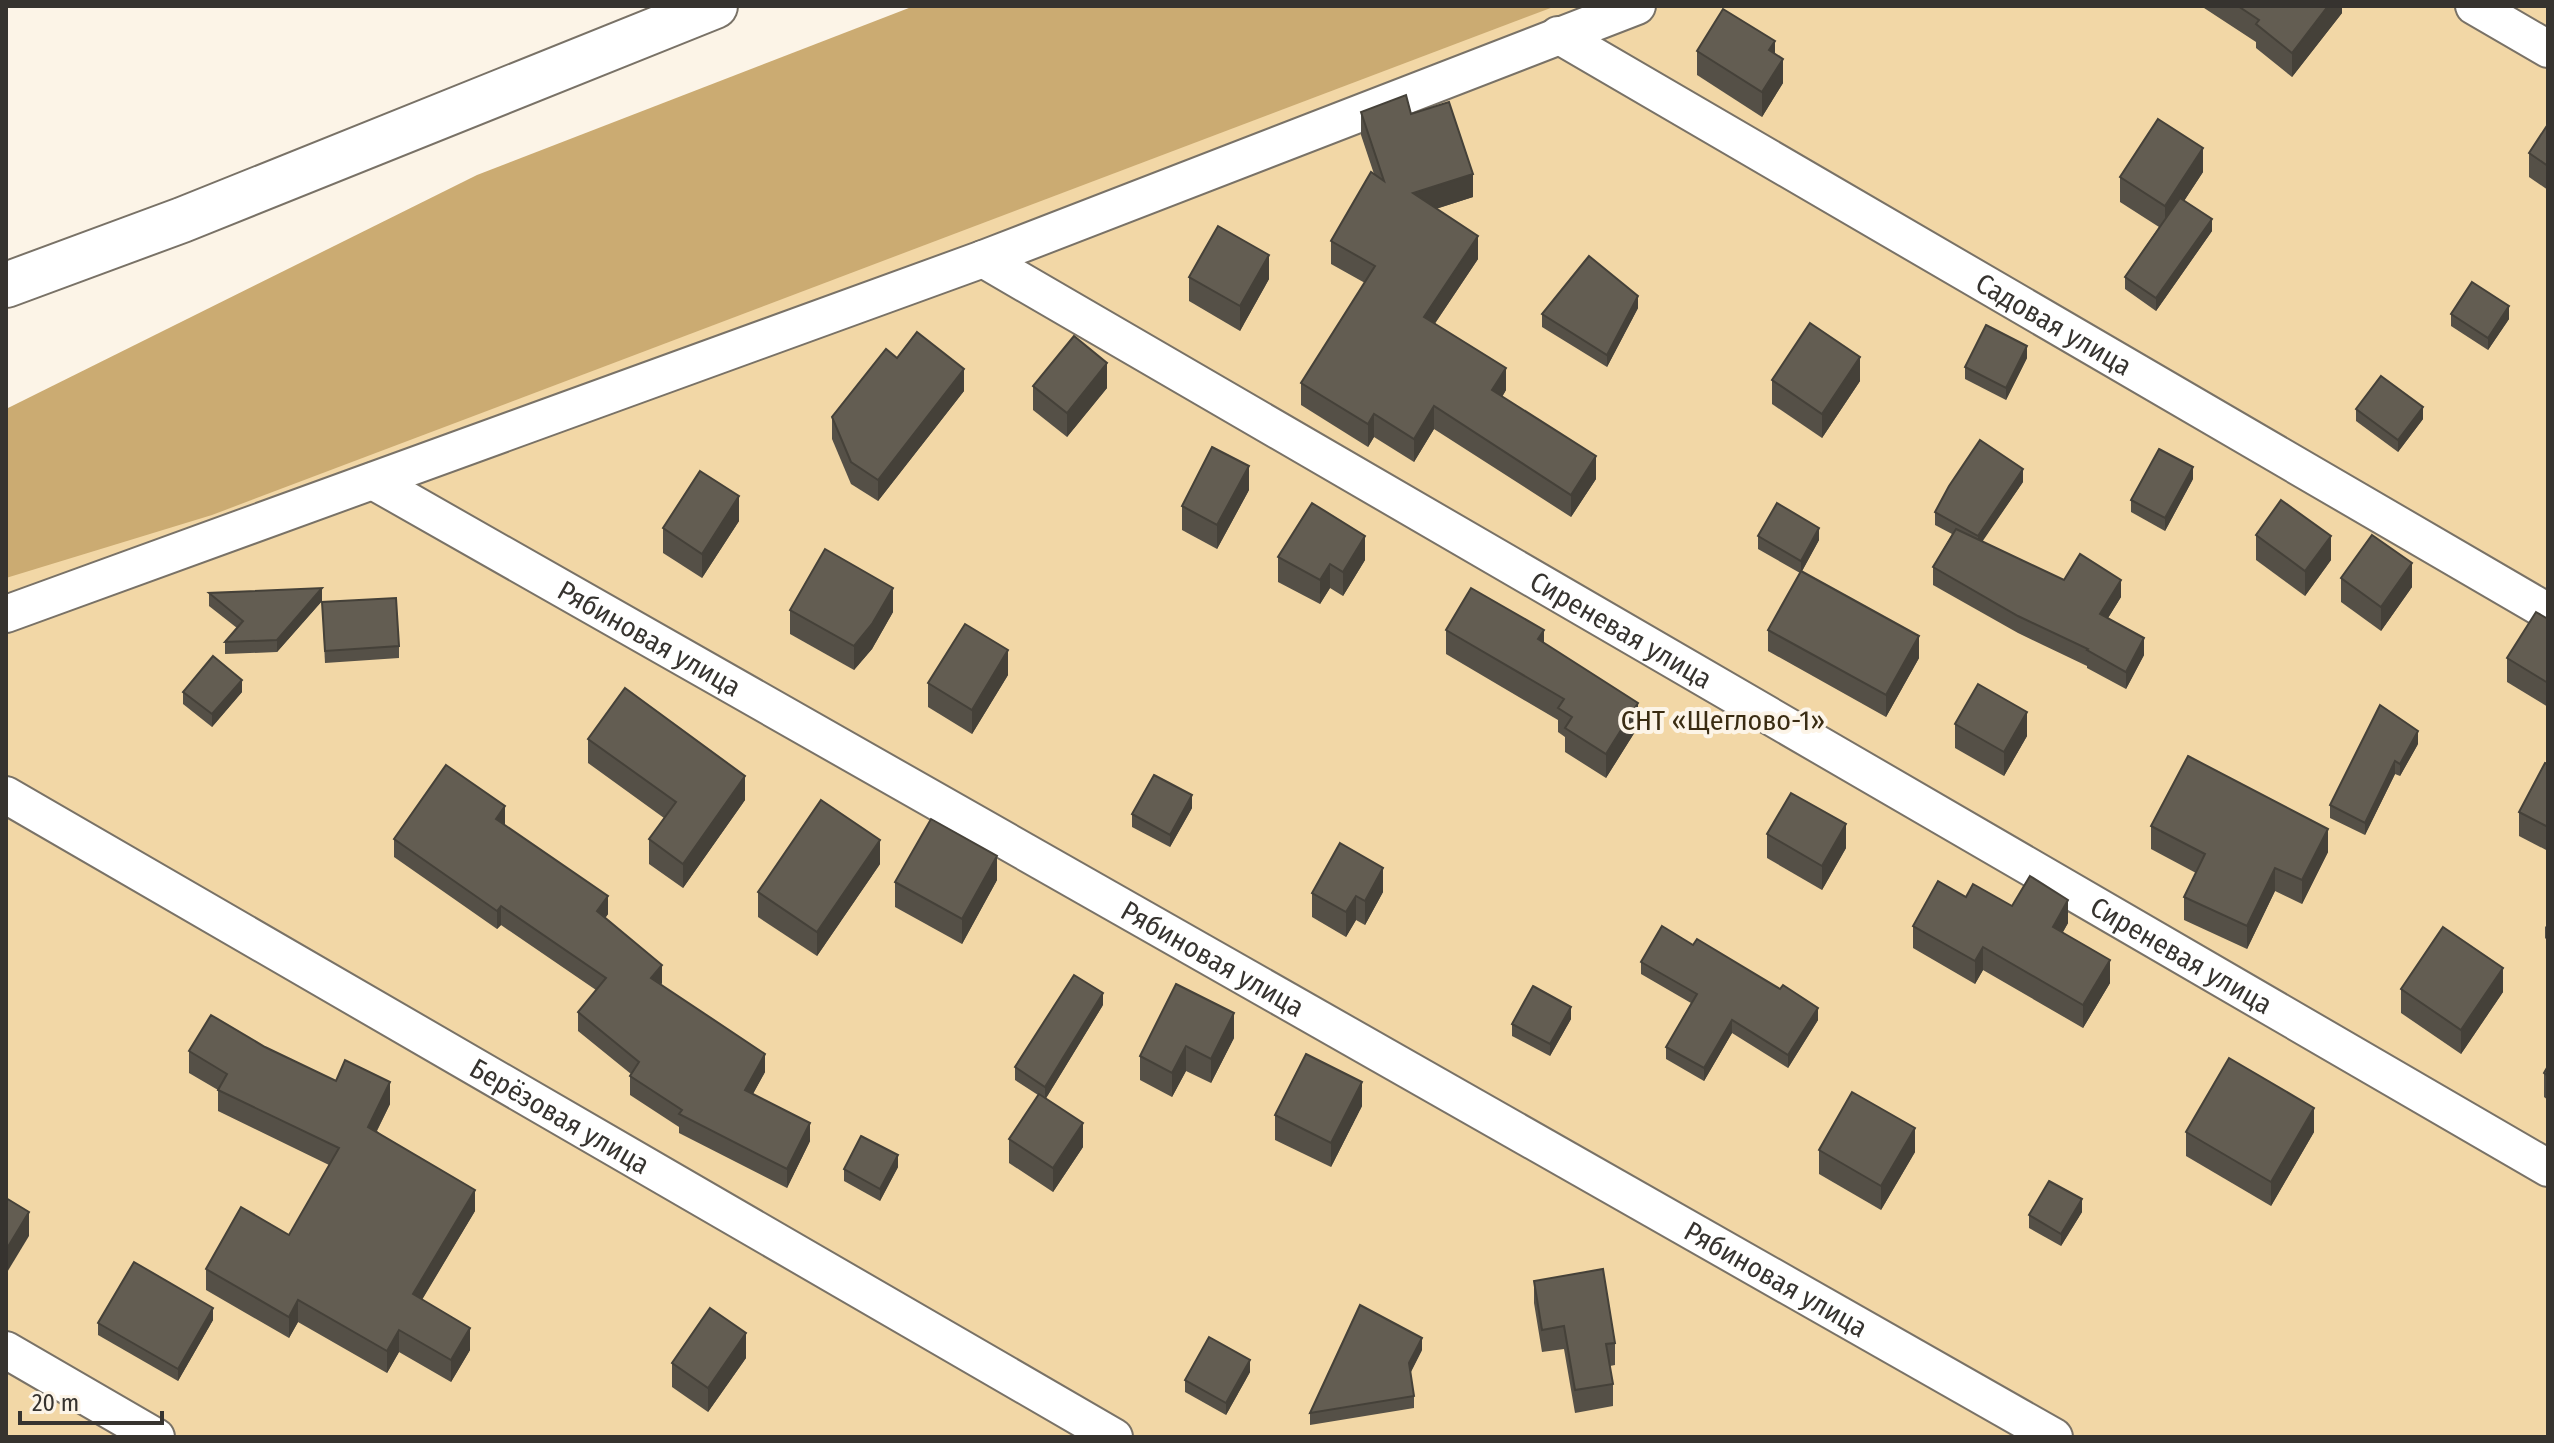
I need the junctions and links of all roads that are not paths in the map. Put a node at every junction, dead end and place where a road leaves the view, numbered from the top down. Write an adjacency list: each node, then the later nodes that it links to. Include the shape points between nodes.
1 (715, 6): 7 (main road)
2 (1637, 6): 4 (street)
3 (2474, 6): 5 (street)
4 (1558, 35): 6 (street); 9 (street, Садовая улица)
5 (2548, 49)
6 (983, 259): 8 (street); 12 (street, Сиреневая улица)
7 (6, 285)
8 (373, 481): 10 (street); 16 (street, Рябиновая улица)
9 (2548, 612)
10 (6, 614)
11 (6, 795): 15 (street, Берёзовая улица)
12 (2548, 1168)
13 (6, 1350): 14 (street)
14 (156, 1437)
15 (1114, 1437)
16 (2054, 1437)

